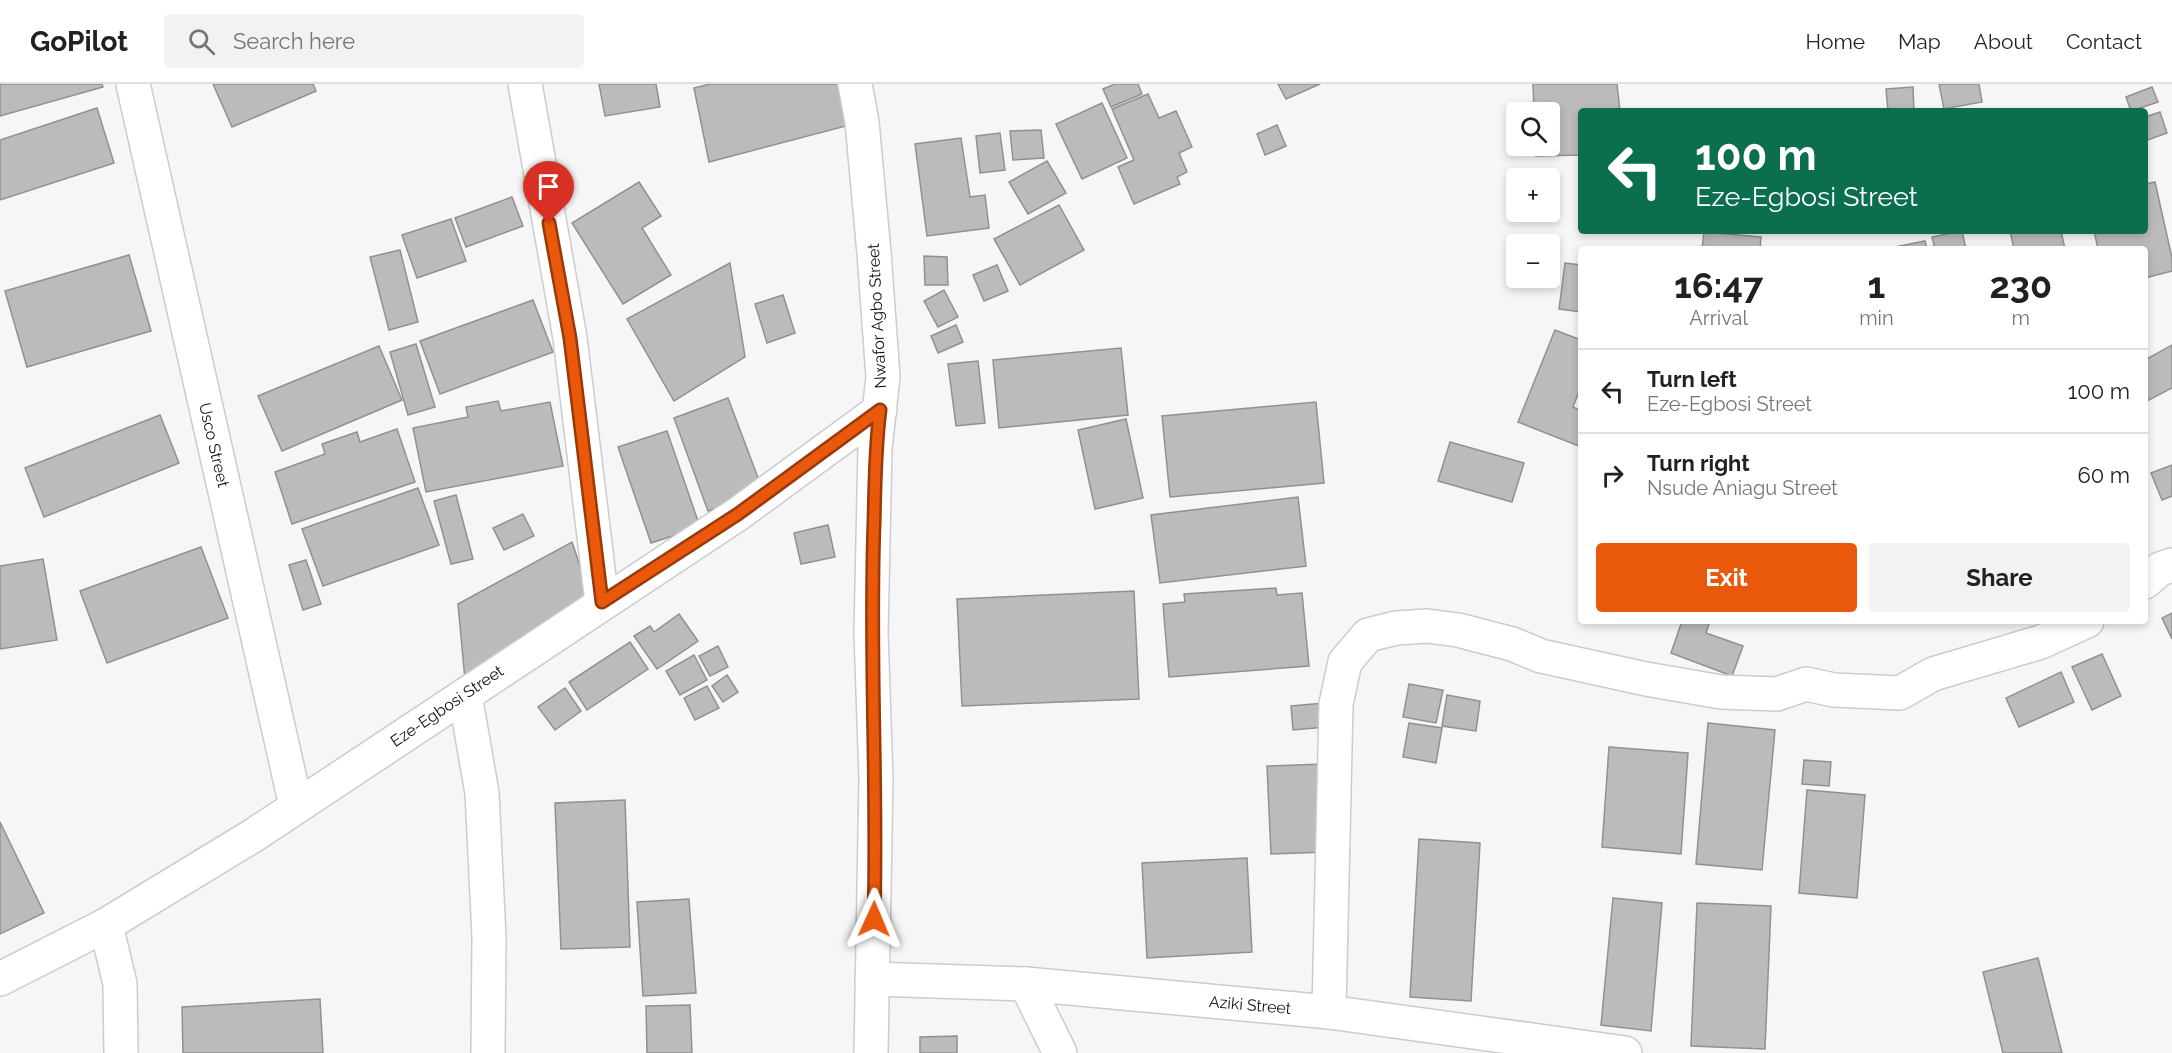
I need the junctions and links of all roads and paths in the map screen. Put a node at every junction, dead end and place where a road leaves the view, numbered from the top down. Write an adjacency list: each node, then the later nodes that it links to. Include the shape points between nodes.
1 (133, 84): 10 (street, Usco Street)
2 (525, 84): 7 (street, via 570,338)
3 (855, 84): 4 (street, Nwafor Agbo Street, via 874,253 883,377)
4 (880, 410): 7 (street, Eze-Egbosi Street, via 738,514); 13 (street, Nwafor Agbo Street, via 875,447 871,633 876,779)
5 (2172, 565): 6 (street)
6 (2148, 579)
7 (602, 602): 9 (street, Eze-Egbosi Street)
8 (2080, 624): 15 (street, via 2041,642 1933,674 1900,693 1834,690 1806,684 1778,694 1721,692 1541,656 1458,630 1427,626 1368,635 1345,662 1336,704)
9 (465, 695): 10 (street, Eze-Egbosi Street); 18 (street, via 482,793 489,938)
10 (296, 806): 11 (street, Eze-Egbosi Street)
11 (106, 925): 12 (street, Eze-Egbosi Street); 17 (street, via 123,1006)
12 (0, 979)
13 (872, 979): 14 (street, Aziki Street); 19 (street, Nwafor Agbo Street)
14 (1026, 984): 15 (street, Aziki Street); 20 (street)
15 (1329, 1012): 16 (street, Aziki Street)
16 (1563, 1048): 21 (street, Aziki Street)
17 (121, 1053)
18 (488, 1053)
19 (871, 1053)
20 (1060, 1053)
21 (1625, 1053)

